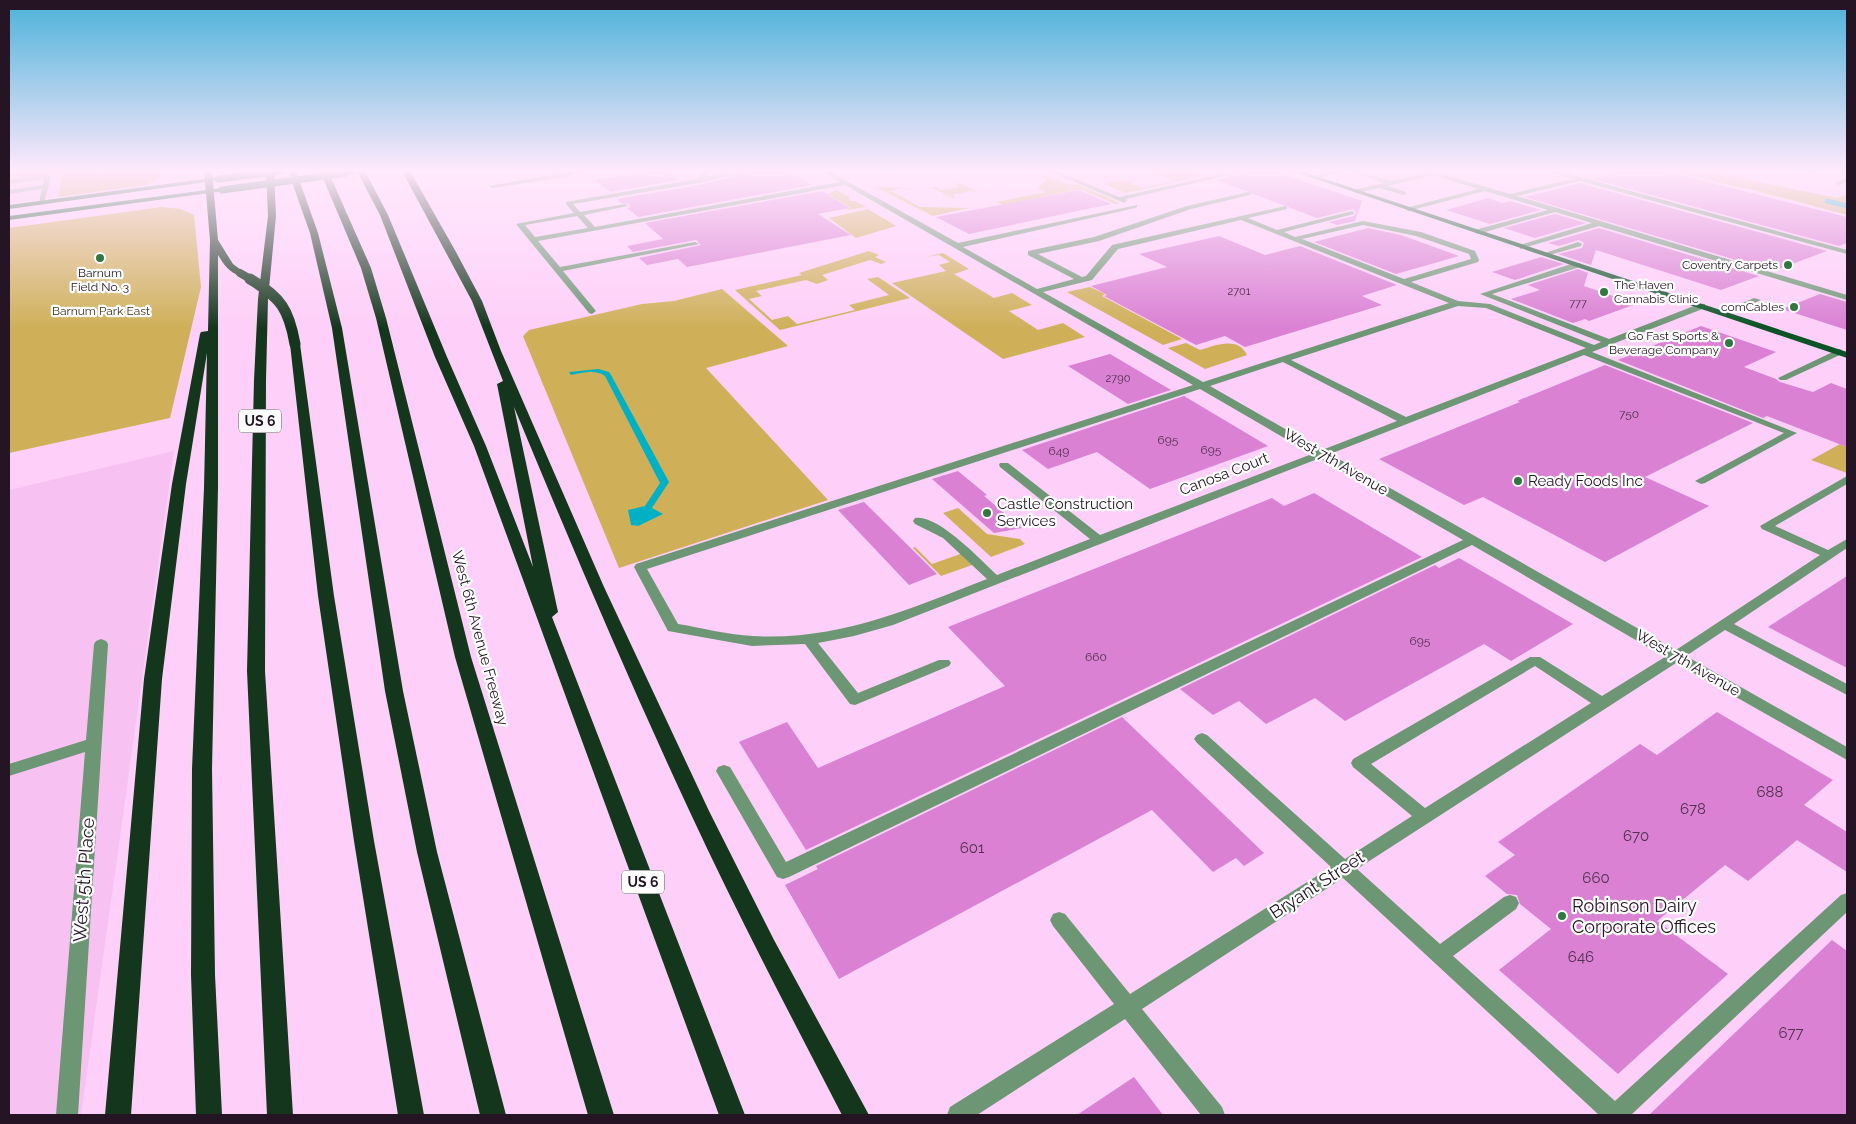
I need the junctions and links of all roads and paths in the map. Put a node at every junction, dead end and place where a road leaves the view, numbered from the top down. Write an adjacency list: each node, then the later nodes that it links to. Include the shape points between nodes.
1 (212, 223): 26 (highway)
2 (271, 223): 88 (highway, US 6, via 263,299 260,380 256,671)
3 (310, 223): 90 (highway, via 337,328 398,710 427,852)
4 (347, 223): 91 (highway, West 6th Avenue Freeway, via 382,318 463,657)
5 (387, 223): 68 (highway, via 480,446)
6 (436, 223): 48 (highway, US 6, via 478,301)
7 (523, 223): 27 (street, via 520,224)
8 (588, 223): 22 (street)
9 (619, 223): 22 (street)
10 (917, 223): 30 (street, West 7th Avenue)
11 (1057, 223): 30 (street)
12 (1140, 223): 36 (street, via 1032,253)
13 (1217, 223): 36 (street, via 1115,247 1089,278)
14 (1255, 223): 23 (street)
15 (1311, 223): 23 (street)
16 (1361, 223): 25 (street)
17 (1365, 223): 37 (street, via 1418,234 1472,253 1474,260)
18 (1453, 223): 24 (main road)
19 (1508, 223): 24 (street)
20 (1744, 223): 32 (street)
21 (1600, 224): 31 (street); 40 (street)
22 (593, 228): 27 (street)
23 (1277, 232): 25 (street)
24 (1478, 232): 31 (main road)
25 (1295, 239): 37 (street)
26 (214, 240): 39 (highway); 89 (highway, bridge, via 229,266 279,299 287,310 295,344 326,596 364,841)
27 (533, 240): 35 (street)
28 (695, 244): 35 (street)
29 (1578, 244): 33 (street)
30 (956, 246): 38 (street, West 7th Avenue)
31 (1523, 247): 33 (main road)
32 (1847, 252)
33 (1546, 254): 34 (main road)
34 (1577, 264): 43 (main road); 46 (street, via 1484,294)
35 (558, 270): 44 (street)
36 (1081, 280): 38 (street)
37 (1403, 282): 42 (street)
38 (1036, 291): 52 (street, West 7th Avenue)
39 (212, 293): 86 (highway, via 179,484 153,679); 87 (highway, via 211,488 202,769 203,976)
40 (1847, 298)
41 (1757, 300): 45 (street)
42 (1457, 303): 47 (street, via 1487,306); 50 (street)
43 (1702, 306): 45 (main road); 46 (street, Canosa Court)
44 (592, 311)
45 (1723, 313): 49 (main road)
46 (1609, 342): 47 (street, Canosa Court)
47 (1590, 350): 53 (street, Canosa Court); 57 (street, via 1792,433)
48 (496, 351): 68 (highway, US 6); 92 (highway, via 604,604 676,762 766,947)
49 (1843, 353): 51 (street)
50 (1283, 359): 52 (street); 53 (street)
51 (1783, 378)
52 (1202, 386): 54 (street, West 7th Avenue); 65 (street, Canosa Court, via 640,567 673,628 751,641)
53 (1405, 421): 54 (street, Canosa Court)
54 (1320, 453): 59 (street, Canosa Court); 60 (street, West 7th Avenue)
55 (1004, 465): 59 (street)
56 (1847, 478): 62 (street, via 1766,526)
57 (1701, 481)
58 (919, 521): 63 (street, via 947,535)
59 (1098, 540): 63 (street, Canosa Court)
60 (1474, 540): 67 (street, West 7th Avenue); 76 (street, via 783,872)
61 (1847, 543): 62 (street, Bryant Street)
62 (1830, 555): 64 (street, Bryant Street)
63 (995, 580): 65 (street, Canosa Court, via 867,629)
64 (1724, 624): 67 (street, Bryant Street); 70 (street)
65 (809, 640): 69 (street, via 855,700)
66 (101, 644): 73 (street, West 5th Place)
67 (1676, 656): 71 (street, Bryant Street); 74 (street, West 7th Avenue)
68 (560, 660): 84 (highway, US 6)
69 (944, 663)
70 (1847, 690)
71 (1602, 703): 77 (street, Bryant Street); 77 (street, via 1535,660 1359,763)
72 (1202, 739): 78 (street)
73 (94, 743): 75 (street); 85 (street, West 5th Place)
74 (1847, 754)
75 (9, 770)
76 (724, 771)
77 (1424, 817): 78 (street, Bryant Street)
78 (1344, 868): 82 (street); 83 (street, Bryant Street)
79 (1847, 901): 95 (street)
80 (1510, 903): 82 (street)
81 (1059, 920): 83 (street)
82 (1439, 955): 95 (street)
83 (1128, 1006): 93 (street, Bryant Street); 94 (street)
84 (729, 1109)
85 (67, 1115)
86 (118, 1115)
87 (209, 1115)
88 (280, 1115)
89 (412, 1115)
90 (493, 1115)
91 (602, 1115)
92 (856, 1115)
93 (958, 1115)
94 (1214, 1115)
95 (1615, 1115)

